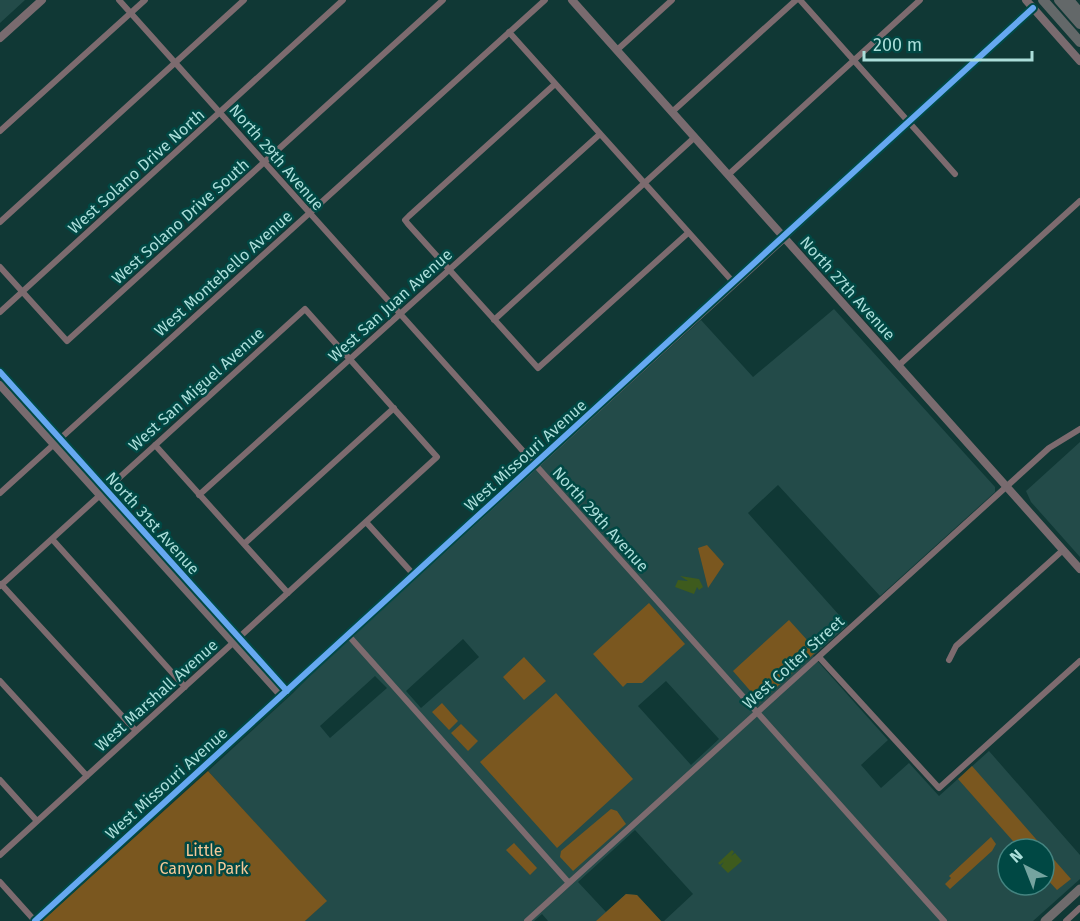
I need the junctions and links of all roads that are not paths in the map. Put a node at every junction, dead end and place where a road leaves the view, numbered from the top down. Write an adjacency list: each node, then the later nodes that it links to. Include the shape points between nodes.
1 (42, 0): 24 (street)
2 (119, 0): 19 (street, North 29th Avenue)
3 (145, 0): 19 (street)
4 (244, 0): 29 (street)
5 (343, 0): 31 (street, West Solano Drive North)
6 (443, 0): 37 (street, West Solano Drive South)
7 (545, 0): 22 (street, West Montebello Avenue)
8 (572, 0): 26 (street, North 27th Avenue)
9 (672, 0): 26 (street)
10 (796, 0): 32 (street)
11 (800, 0): 27 (street)
12 (920, 0): 27 (street)
13 (1026, 0): 18 (street)
14 (1043, 0): 25 (highway)
15 (1052, 0): 23 (highway)
16 (1059, 0): 21 (highway)
17 (1069, 0): 20 (highway)
18 (1033, 8): 28 (street); 33 (street, West Missouri Avenue)
19 (131, 13): 29 (street, North 29th Avenue); 34 (street)
20 (1080, 13)
21 (1080, 24)
22 (509, 32): 30 (street); 42 (street, West Montebello Avenue)
23 (1080, 32)
24 (0, 38)
25 (1080, 42)
26 (616, 50): 32 (street, North 27th Avenue)
27 (854, 60): 33 (street); 39 (street)
28 (1080, 61)
29 (176, 63): 31 (street, North 29th Avenue); 43 (street)
30 (555, 84): 35 (street); 47 (street, via 405,220)
31 (220, 112): 37 (street, North 29th Avenue); 49 (street, West Solano Drive North)
32 (672, 112): 36 (street, North 27th Avenue)
33 (910, 123): 38 (street); 45 (street, West Missouri Avenue)
34 (1, 128)
35 (600, 134): 40 (street); 47 (street, West San Juan Avenue)
36 (695, 137): 39 (street, North 27th Avenue); 40 (street)
37 (265, 162): 42 (street, North 29th Avenue); 49 (street, West Solano Drive South, via 68,341)
38 (955, 174)
39 (728, 175): 45 (street, North 27th Avenue)
40 (644, 184): 44 (street); 52 (street)
41 (1080, 201): 54 (street)
42 (309, 213): 51 (street, North 29th Avenue); 59 (street, West Montebello Avenue)
43 (0, 222)
44 (688, 233): 48 (street); 52 (street, via 538,368)
45 (784, 238): 48 (street, West Missouri Avenue); 54 (street, North 27th Avenue)
46 (0, 267): 49 (street)
47 (448, 270): 51 (street, West San Juan Avenue); 52 (street)
48 (734, 284): 61 (street, West Missouri Avenue)
49 (22, 292): 50 (street, West Solano Drive North)
50 (0, 312)
51 (400, 314): 53 (street, West San Juan Avenue); 61 (street, North 29th Avenue)
52 (494, 320)
53 (351, 360): 57 (street); 60 (street, West San Miguel Avenue, via 305,309); 65 (street, West San Juan Avenue)
54 (898, 366): 62 (street, North 27th Avenue)
55 (0, 372): 59 (street, North 31st Avenue)
56 (0, 385): 59 (street, North 31st Avenue)
57 (394, 408): 66 (street, West Marshall Avenue, via 437,458); 68 (street)
58 (1080, 429): 62 (street, West Colter Street, via 1048,448)
59 (57, 442): 63 (street, North 31st Avenue); 64 (street, West Montebello Avenue)
60 (155, 445): 63 (street, West San Miguel Avenue); 65 (street)
61 (534, 465): 71 (street, West Missouri Avenue); 82 (street, North 29th Avenue)
62 (1006, 487): 69 (street, North 27th Avenue); 76 (street, West Colter Street)
63 (103, 492): 67 (street, West San Miguel Avenue); 75 (street, North 31st Avenue)
64 (0, 493)
65 (200, 495): 68 (street)
66 (366, 522): 71 (street); 73 (street, West Marshall Avenue)
67 (52, 539): 72 (street, West San Miguel Avenue); 80 (street)
68 (244, 544): 73 (street)
69 (1063, 550): 70 (street, North 27th Avenue); 77 (street, via 956,646)
70 (1080, 569)
71 (414, 575): 74 (street, West Missouri Avenue)
72 (1, 585): 83 (street)
73 (288, 593): 75 (street, West Marshall Avenue)
74 (348, 635): 81 (street, West Missouri Avenue); 89 (street)
75 (236, 640): 80 (street, West Marshall Avenue); 81 (street, North 31st Avenue)
76 (819, 657): 78 (street, via 939,788); 82 (street, West Colter Street)
77 (950, 660)
78 (1080, 661)
79 (0, 681): 84 (street)
80 (185, 687): 83 (street, West Marshall Avenue)
81 (284, 693): 92 (street, West Missouri Avenue)
82 (757, 713): 89 (street, West Colter Street); 94 (street, North 29th Avenue)
83 (136, 731): 84 (street, West Marshall Avenue)
84 (87, 776): 86 (street, West Marshall Avenue)
85 (0, 780): 86 (street)
86 (37, 821): 87 (street, West Marshall Avenue)
87 (0, 855)
88 (0, 882): 92 (street)
89 (569, 883): 93 (street, West Colter Street)
90 (1080, 889): 95 (main road)
91 (1080, 908): 96 (street)
92 (35, 921)
93 (527, 921)
94 (944, 921)
95 (1045, 921)
96 (1066, 921)

